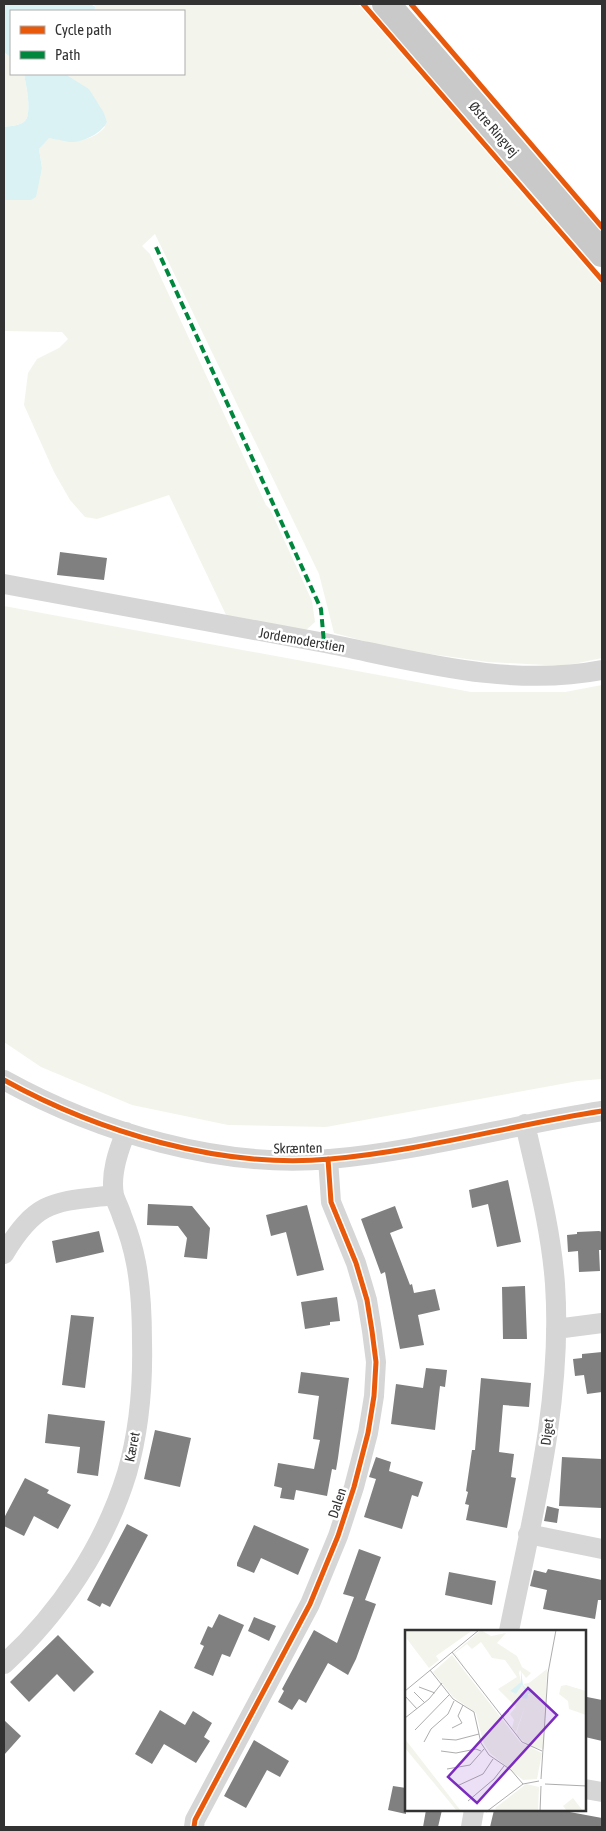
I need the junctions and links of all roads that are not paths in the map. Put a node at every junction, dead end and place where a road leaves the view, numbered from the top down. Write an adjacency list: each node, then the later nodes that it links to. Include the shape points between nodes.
1 (386, 4): 2 (main road, Østre Ringvej)
2 (602, 253)
3 (4, 584): 4 (street, Jordemoderstien, via 463,670 521,676)
4 (602, 670)
5 (4, 1080): 8 (street, Skrænten, via 84,1119)
6 (602, 1111): 7 (street, Skrænten)
7 (526, 1124): 9 (street, Skrænten, via 410,1149); 13 (street, Diget, via 551,1247)
8 (126, 1132): 9 (street, Skrænten, via 234,1157); 10 (street, Kæret, via 113,1176)
9 (328, 1159): 21 (street, Dalen, via 332,1202 356,1263 371,1323 376,1362 368,1433 338,1536 310,1604)
10 (114, 1195): 11 (street, via 45,1207 24,1223); 17 (street, Kæret, via 136,1262 142,1302 141,1391 127,1472 110,1518 86,1562 57,1607)
11 (4, 1254)
12 (602, 1324): 13 (street)
13 (556, 1329): 14 (street, Diget, via 554,1384 546,1449)
14 (528, 1534): 15 (street); 16 (street, Diget)
15 (602, 1549)
16 (509, 1630)
17 (4, 1664)
18 (586, 1789): 19 (street)
19 (602, 1792)
20 (474, 1811): 22 (street)
21 (194, 1827)
22 (471, 1827)

